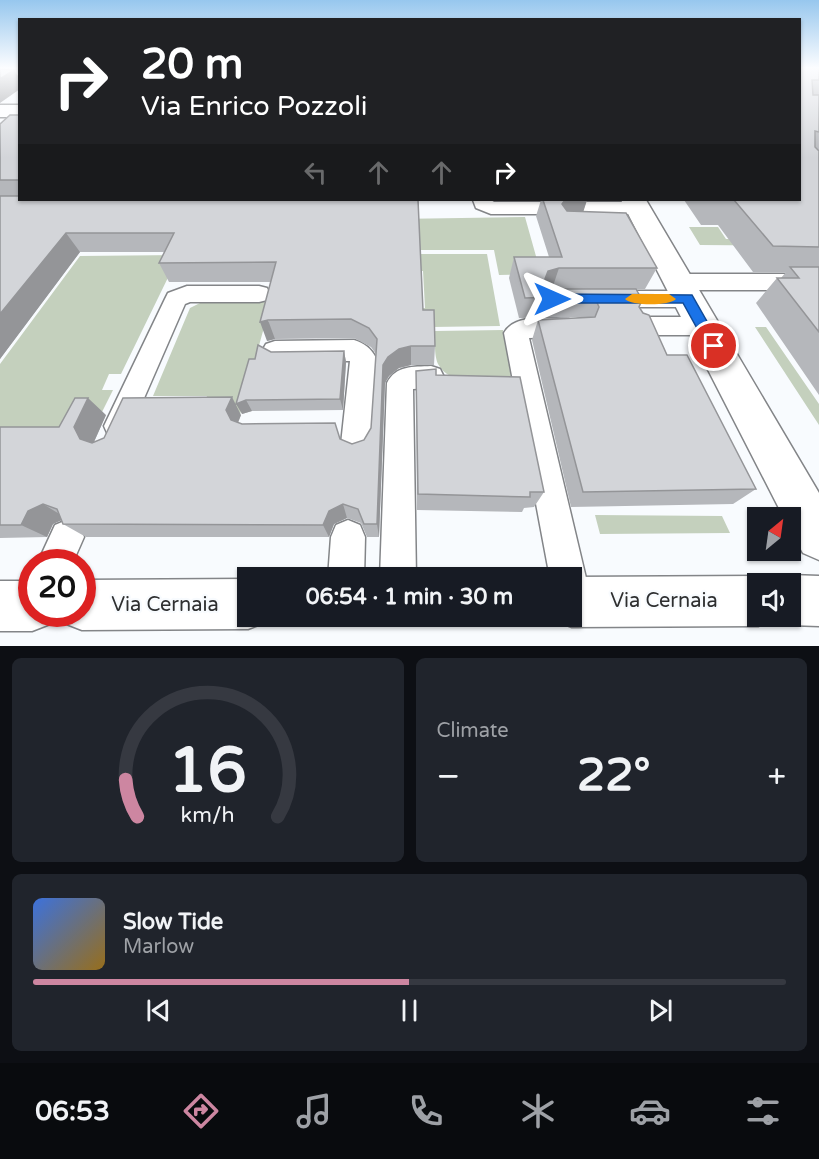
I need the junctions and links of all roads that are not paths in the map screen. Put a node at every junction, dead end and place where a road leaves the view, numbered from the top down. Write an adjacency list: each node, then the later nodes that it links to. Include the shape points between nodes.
1 (0, 111): 2 (street)
2 (18, 111)
3 (482, 201): 4 (lane, via 491,208)
4 (639, 211): 5 (lane); 9 (street)
5 (568, 225)
6 (819, 282): 9 (lane)
7 (258, 294): 15 (lane, via 187,294 176,299)
8 (585, 299): 9 (lane)
9 (689, 302): 10 (lane); 17 (street)
10 (642, 326)
11 (576, 328): 20 (lane, via 521,329 516,333)
12 (275, 351): 14 (lane, via 354,350 363,358)
13 (431, 377): 19 (lane, via 406,378 399,383)
14 (350, 431)
15 (110, 443)
16 (348, 537): 18 (lane)
17 (819, 537)
18 (347, 567)
19 (398, 567)
20 (565, 567)
21 (582, 594): 23 (street, Via Cernaia)
22 (801, 600): 24 (street)
23 (747, 601)
24 (819, 601)
25 (237, 604): 26 (street, Via Cernaia)
26 (96, 605)
27 (0, 606): 28 (street)
28 (18, 606)

